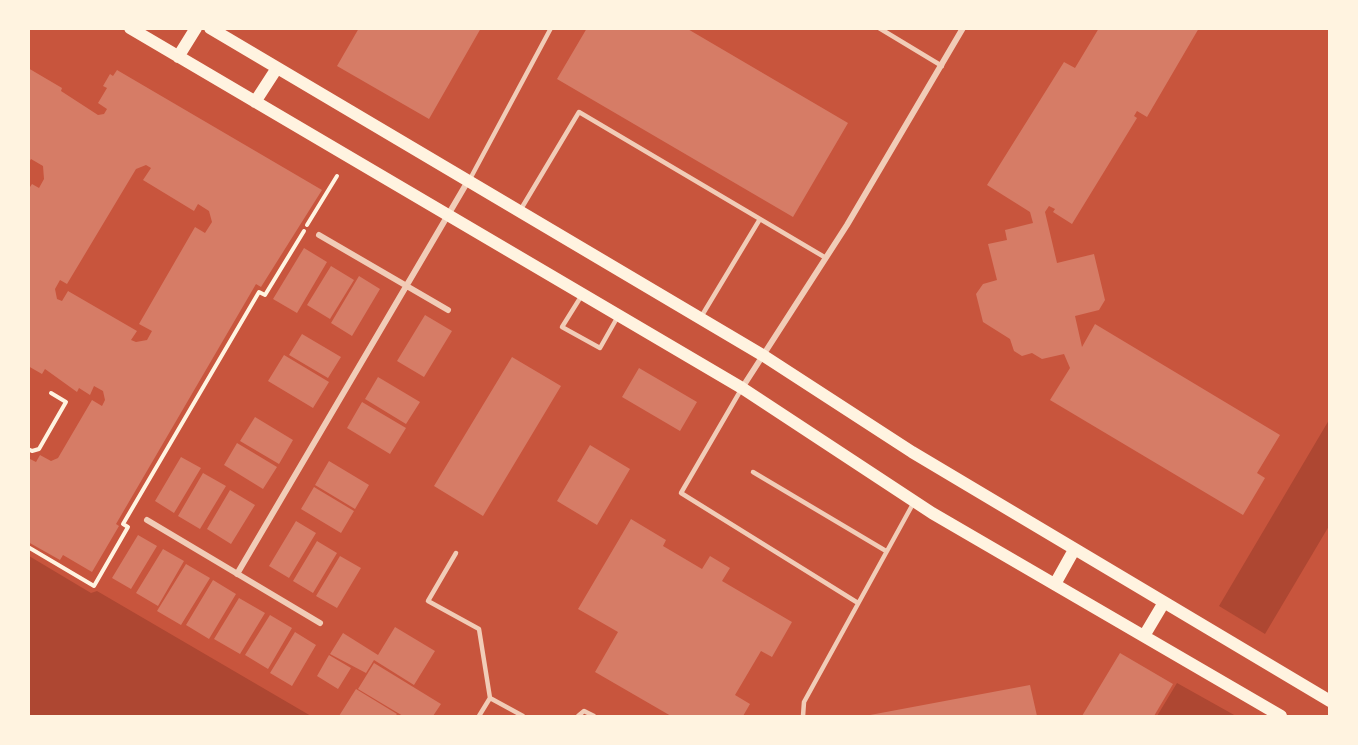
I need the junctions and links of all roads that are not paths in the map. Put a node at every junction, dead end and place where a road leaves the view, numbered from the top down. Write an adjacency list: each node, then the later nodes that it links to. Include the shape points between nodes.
1 (130, 28): 8 (main road)
2 (196, 28): 8 (main road)
3 (210, 28): 10 (main road)
4 (551, 28): 12 (lane)
5 (879, 28): 7 (lane)
6 (963, 28): 9 (street)
7 (887, 31): 9 (lane)
8 (178, 57): 11 (main road)
9 (942, 66): 17 (street)
10 (277, 68): 11 (main road); 12 (main road)
11 (255, 102): 14 (main road)
12 (468, 181): 13 (main road); 14 (street)
13 (519, 211): 15 (lane, via 579,112); 22 (main road)
14 (448, 216): 18 (street); 19 (main road)
15 (760, 219): 17 (lane); 22 (lane)
16 (319, 235): 18 (street)
17 (826, 258): 23 (street)
18 (407, 286): 20 (street); 31 (street)
19 (582, 295): 21 (main road); 21 (lane, via 562,327 600,348)
20 (448, 310)
21 (618, 316): 24 (main road)
22 (700, 318): 23 (main road)
23 (764, 356): 24 (street); 28 (main road)
24 (742, 388): 26 (main road); 33 (lane, via 681,493)
25 (753, 472): 29 (lane)
26 (914, 501): 29 (lane); 32 (main road)
27 (147, 520): 31 (street)
28 (1074, 550): 32 (main road); 34 (main road)
29 (886, 551): 33 (lane)
30 (456, 553): 37 (lane, via 428,601 479,629)
31 (237, 574): 35 (street)
32 (1055, 584): 36 (main road)
33 (858, 603): 43 (lane, via 804,702)
34 (1163, 604): 36 (main road); 38 (main road)
35 (320, 623)
36 (1144, 636): 44 (main road)
37 (490, 698): 39 (lane); 40 (lane)
38 (1329, 701)
39 (479, 717)
40 (523, 717)
41 (578, 717): 42 (lane, via 584,711)
42 (594, 717)
43 (802, 717)
44 (1281, 717)

